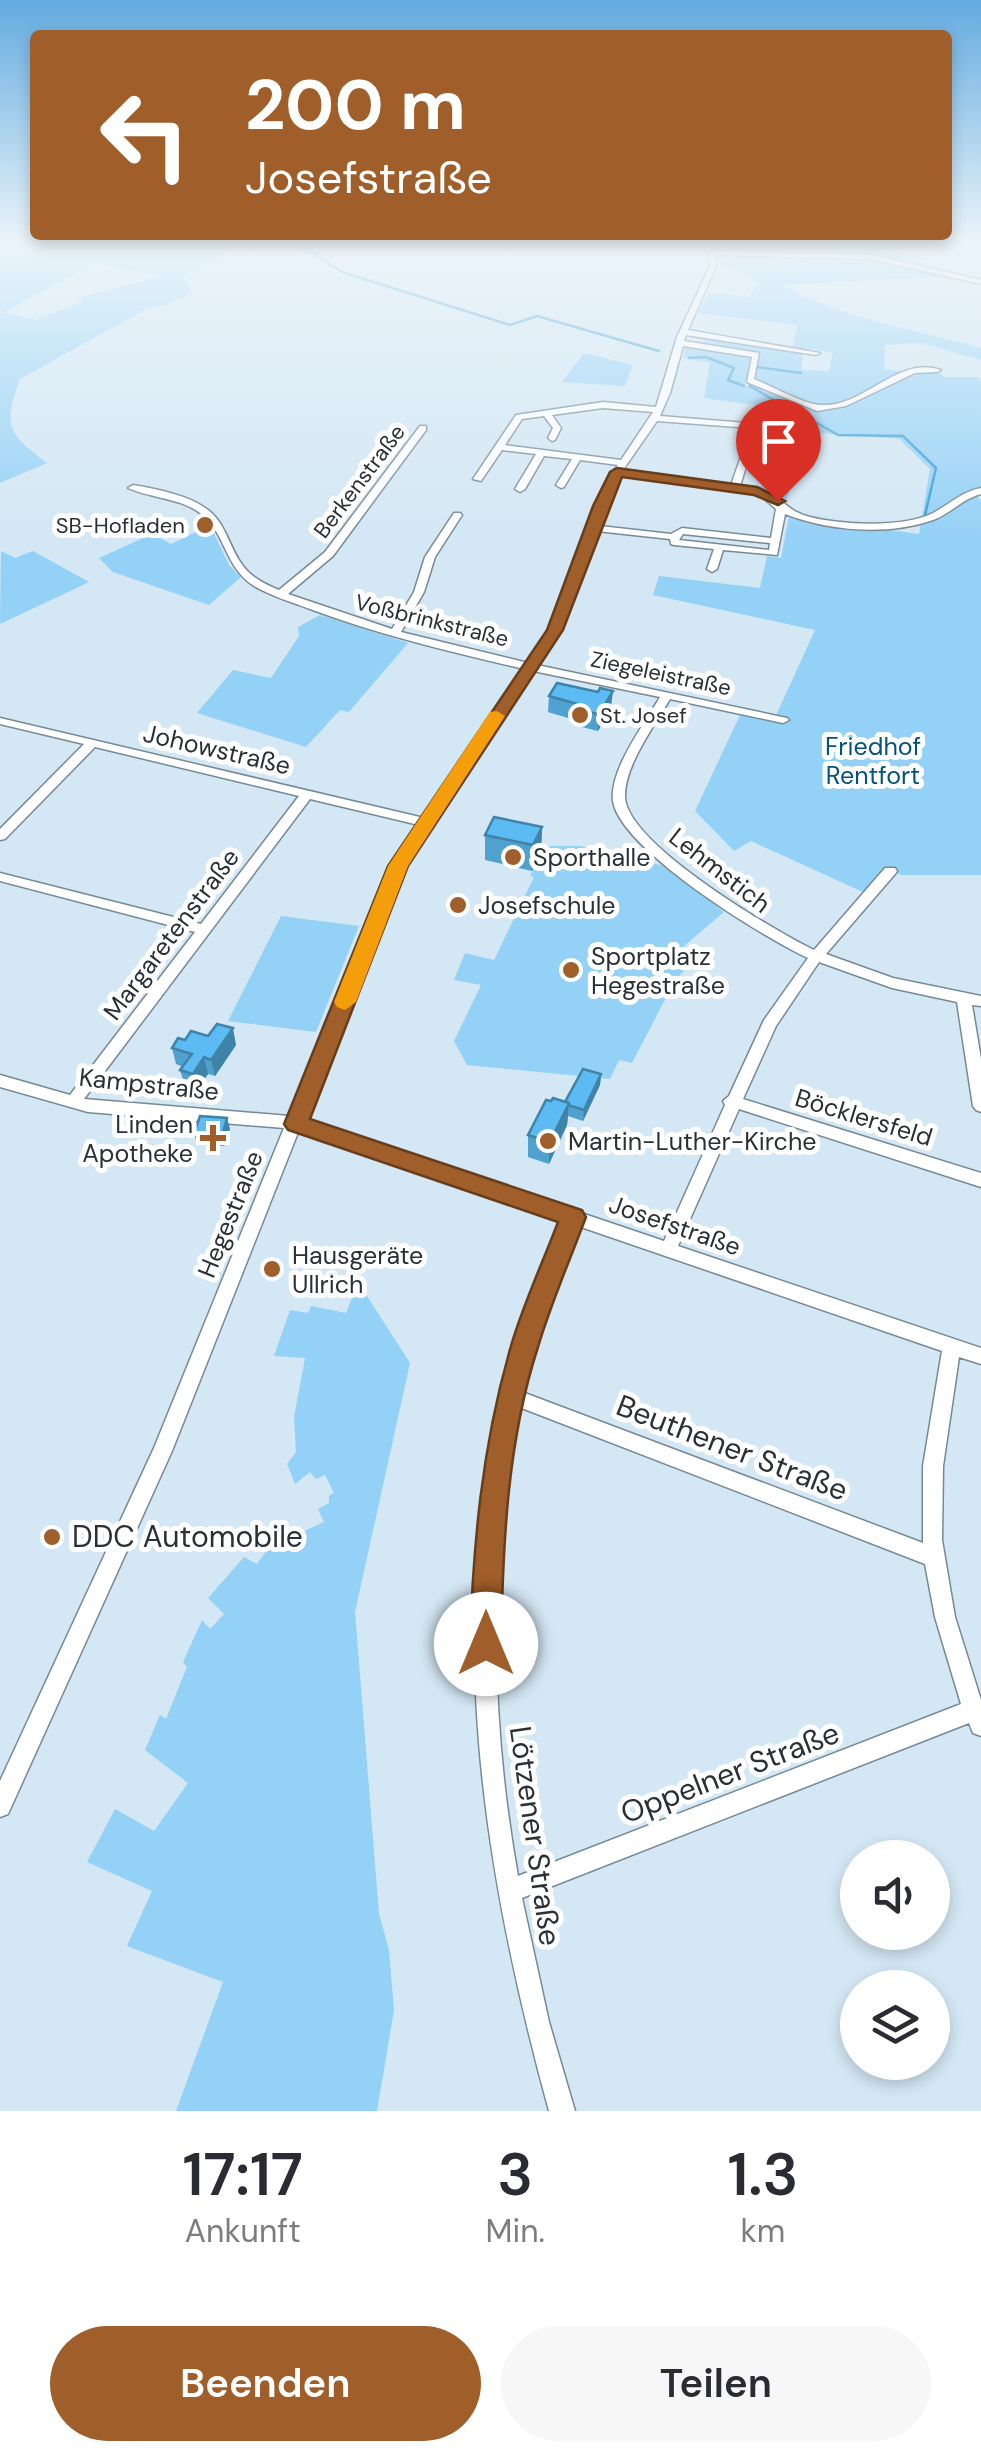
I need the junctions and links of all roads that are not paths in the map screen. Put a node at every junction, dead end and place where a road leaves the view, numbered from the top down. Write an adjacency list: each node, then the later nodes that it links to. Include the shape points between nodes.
1 (680, 342): 7 (street, Hegestraße)
2 (700, 342): 5 (street, via 756,355 748,385 817,408 913,371)
3 (719, 342): 4 (street)
4 (816, 353)
5 (937, 370)
6 (520, 404): 9 (street)
7 (657, 414): 8 (street, via 603,405); 15 (street, Hegestraße); 19 (street, via 756,426)
8 (551, 416): 9 (street); 11 (street, via 558,428)
9 (519, 417): 12 (street)
10 (423, 428): 29 (street, Berkenstraße, via 330,554)
11 (552, 438)
12 (498, 447): 13 (street); 16 (street)
13 (541, 453): 14 (street); 20 (street)
14 (577, 458): 15 (street); 17 (street)
15 (620, 468): 19 (street); 24 (street, Hegestraße)
16 (478, 479)
17 (561, 484)
18 (133, 488): 29 (street, Voßbrinkstraße, via 204,511 242,575)
19 (735, 488): 22 (street, via 769,494)
20 (520, 489)
21 (981, 491): 22 (street, via 954,498 930,518 883,527)
22 (780, 508): 26 (street)
23 (457, 515): 30 (street)
24 (592, 528): 25 (street); 31 (street, Hegestraße, via 555,630)
25 (674, 537): 26 (street, via 682,531); 27 (street, via 678,545)
26 (775, 542): 27 (street, via 766,555)
27 (718, 550): 28 (street)
28 (712, 569)
29 (280, 595): 30 (street, Voßbrinkstraße)
30 (394, 636): 31 (street, Voßbrinkstraße)
31 (531, 665): 32 (street, Ziegeleistraße); 37 (street, Hegestraße)
32 (667, 695): 33 (street, Ziegeleistraße); 42 (street, Lehmstich, via 619,783 623,812 726,909)
33 (783, 720)
34 (0, 722): 35 (street, Johowstraße)
35 (91, 744): 36 (street, Johowstraße); 38 (street)
36 (308, 793): 37 (street, Johowstraße); 41 (street, Margaretenstraße)
37 (425, 822): 48 (street, Hegestraße, via 398,866)
38 (0, 836)
39 (890, 871): 42 (street)
40 (0, 877): 41 (street)
41 (202, 928): 46 (street, Margaretenstraße)
42 (816, 958): 43 (street, Lehmstich, via 885,982); 45 (street, via 769,1024)
43 (973, 1000): 47 (street)
44 (0, 1081): 46 (street, Kampstraße)
45 (731, 1102): 49 (street, Böcklersfeld); 51 (street)
46 (72, 1103): 48 (street, Kampstraße)
47 (981, 1106)
48 (296, 1124): 50 (street, Josefstraße); 57 (street, Hegestraße, via 162,1451)
49 (981, 1180)
50 (573, 1217): 51 (street, Josefstraße); 54 (street, Lötzener Straße)
51 (668, 1250): 52 (street, Josefstraße)
52 (952, 1346): 53 (street, Josefstraße); 55 (street, via 933,1441)
53 (981, 1356)
54 (511, 1396): 55 (street, Beuthener Straße); 58 (street, Lötzener Straße, via 496,1469 485,1612 491,1753)
55 (931, 1556): 56 (street)
56 (977, 1718): 58 (street, Oppelner Straße)
57 (0, 1806)
58 (508, 1892): 59 (street, Lötzener Straße)
59 (562, 2111)

